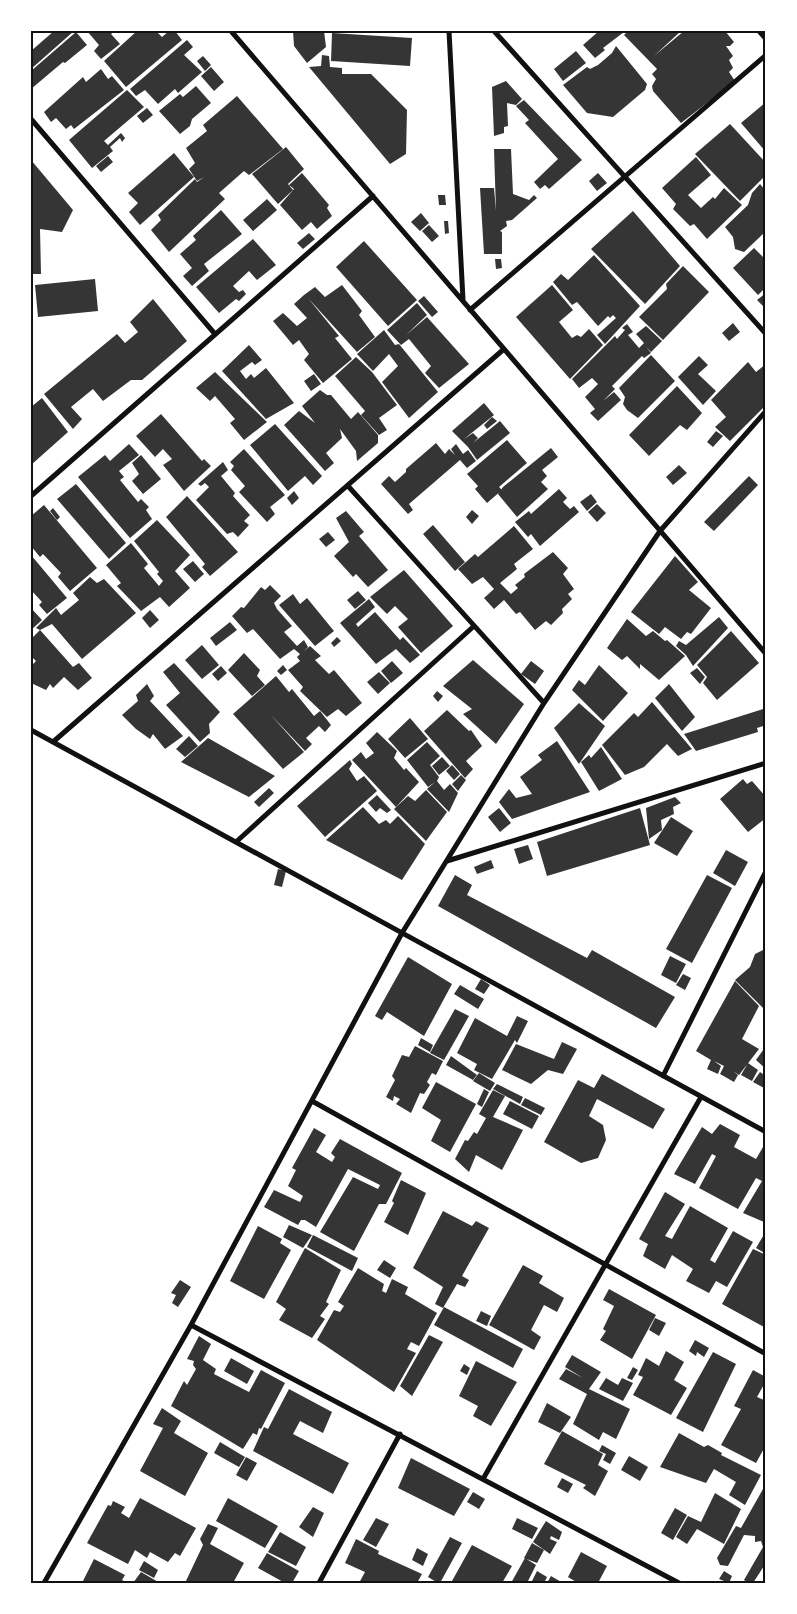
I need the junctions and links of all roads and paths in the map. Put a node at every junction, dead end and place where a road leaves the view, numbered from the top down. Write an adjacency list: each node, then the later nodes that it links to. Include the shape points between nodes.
1 (449, 31): 10 (street)
2 (494, 31): 8 (street)
3 (759, 31): 5 (street)
4 (232, 32): 9 (street)
5 (766, 39)
6 (766, 55): 8 (street)
7 (31, 119): 12 (street)
8 (624, 176): 11 (street); 13 (street)
9 (373, 196): 10 (street); 12 (street)
10 (463, 301): 11 (street)
11 (470, 310): 14 (street)
12 (215, 334): 17 (street)
13 (766, 334)
14 (504, 349): 16 (street); 18 (street)
15 (766, 411): 18 (street)
16 (348, 486): 19 (street); 23 (street)
17 (31, 496)
18 (660, 531): 20 (street); 21 (street)
19 (474, 626): 21 (street); 25 (street)
20 (766, 654)
21 (544, 703): 26 (street)
22 (31, 730): 23 (street)
23 (53, 742): 25 (street)
24 (766, 763): 26 (street)
25 (236, 842): 28 (street)
26 (447, 861): 28 (street)
27 (766, 871): 29 (street)
28 (402, 933): 29 (street); 31 (street)
29 (663, 1076): 30 (street)
30 (701, 1097): 32 (street); 33 (street)
31 (312, 1101): 33 (street); 34 (street)
32 (766, 1132)
33 (605, 1264): 35 (street); 37 (street)
34 (191, 1325): 36 (street); 38 (street)
35 (766, 1354)
36 (400, 1434): 37 (street); 39 (street)
37 (484, 1479): 40 (street)
38 (44, 1583)
39 (319, 1583)
40 (679, 1583)

